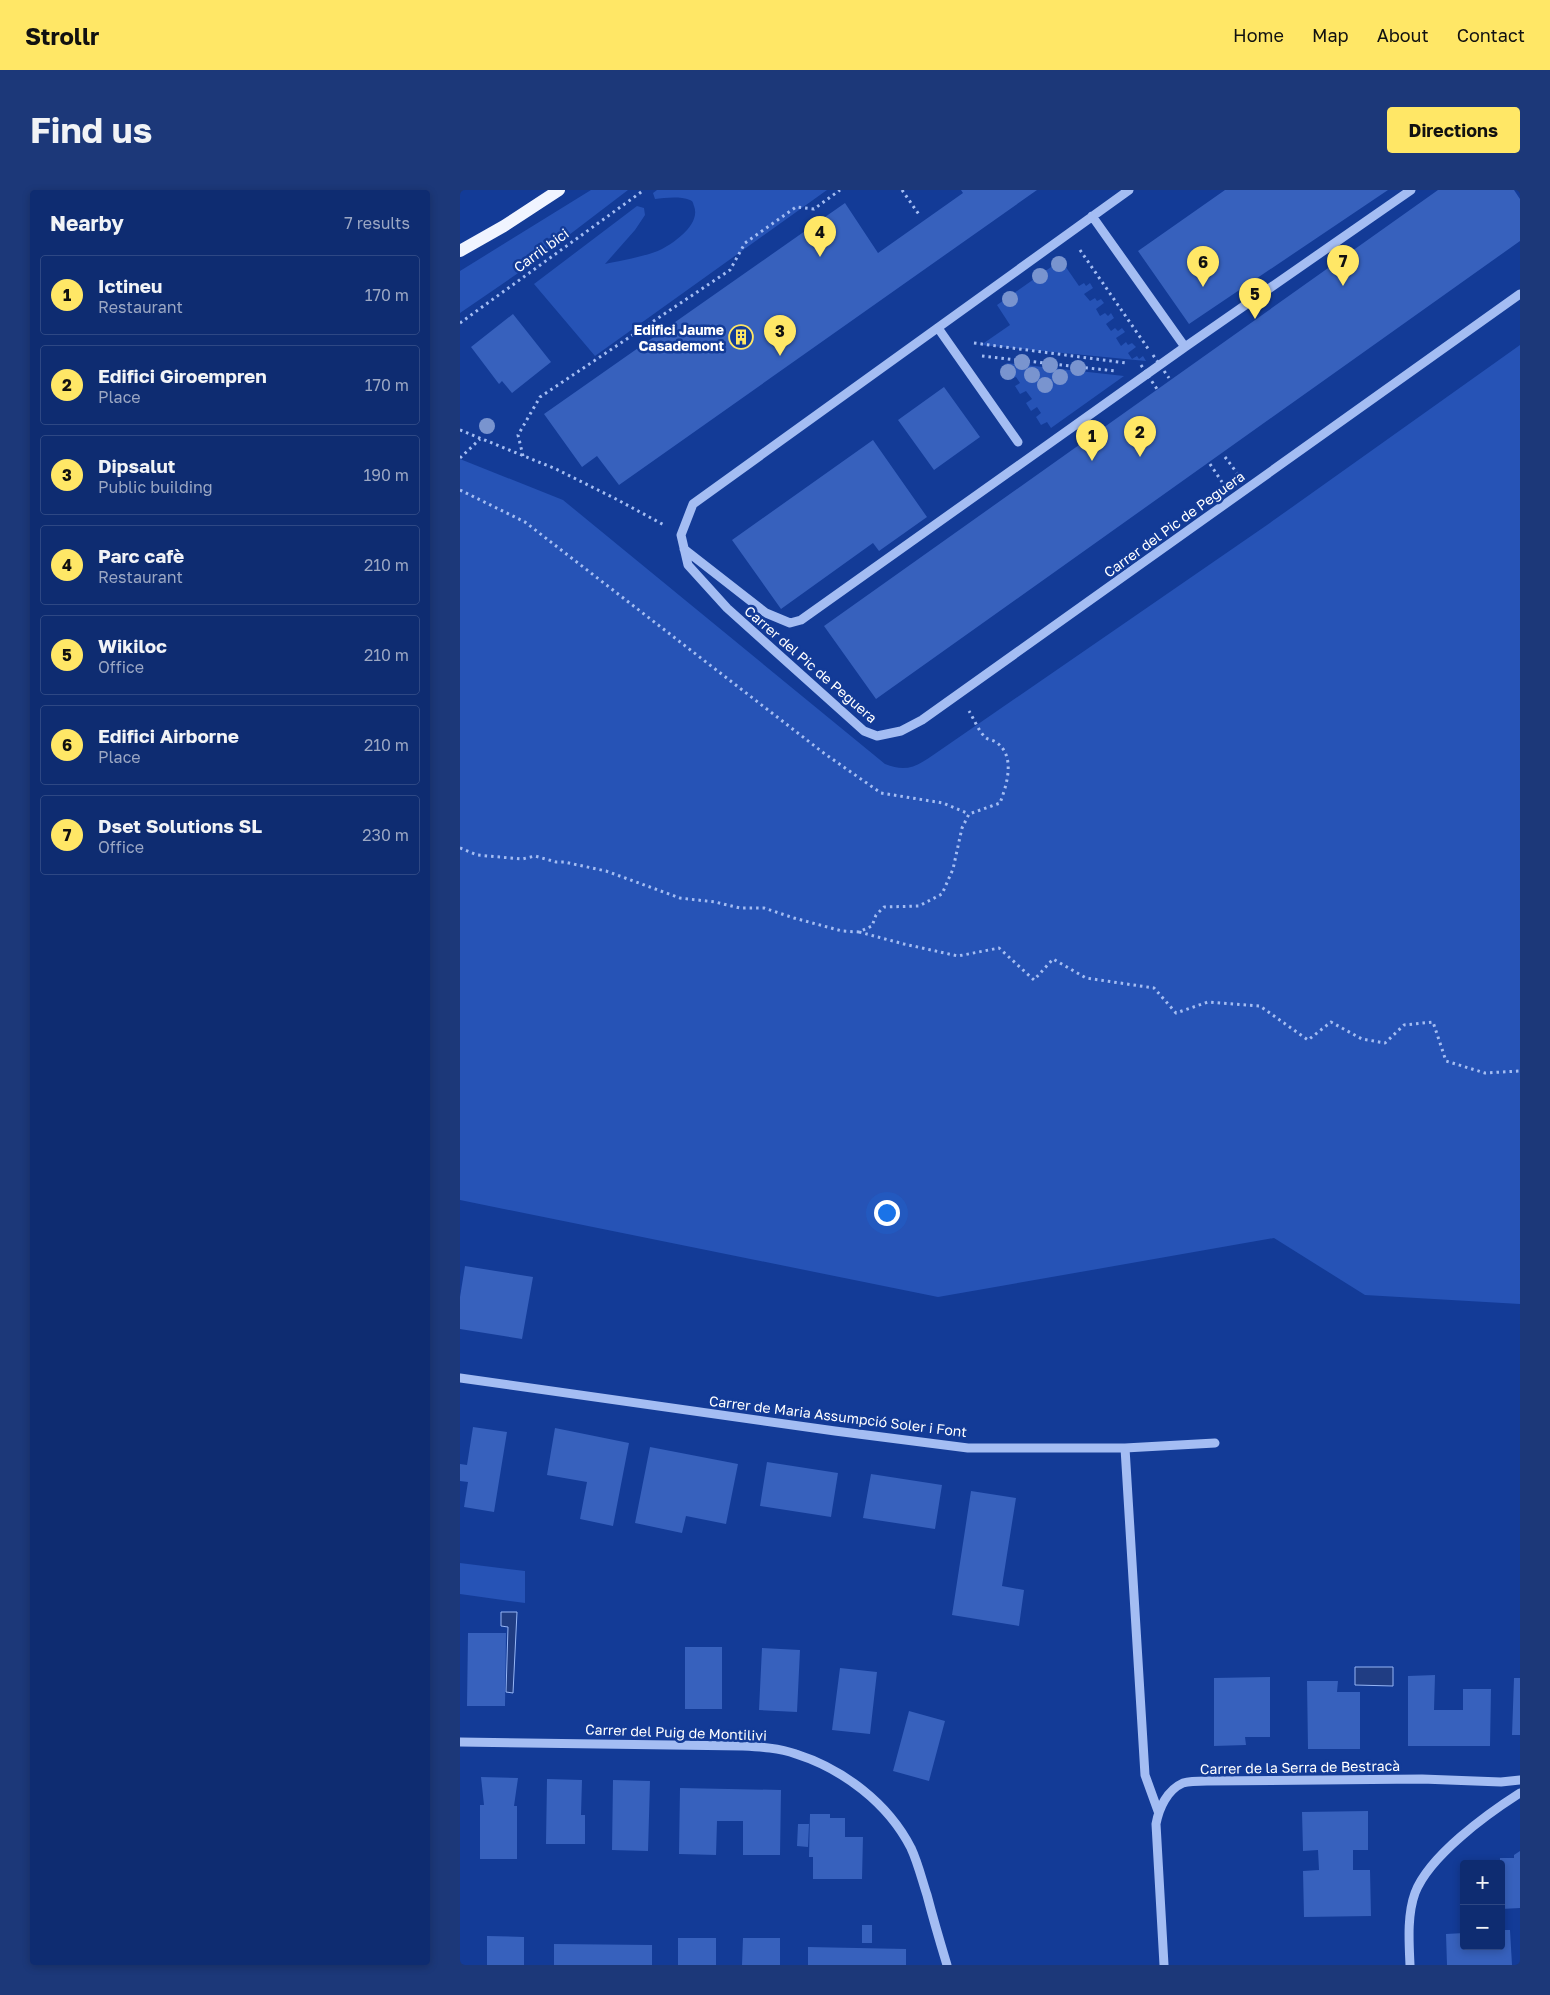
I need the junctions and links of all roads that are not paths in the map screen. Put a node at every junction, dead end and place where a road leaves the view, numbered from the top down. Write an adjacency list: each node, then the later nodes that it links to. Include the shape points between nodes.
1 (559, 190): 5 (main road)
2 (1130, 190): 4 (street, Carrer del Pic de Peguera)
3 (1411, 190): 8 (street)
4 (1092, 216): 7 (street, Carrer del Pic de Peguera); 8 (street)
5 (460, 251)
6 (1520, 294): 10 (street, Carrer del Pic de Peguera, via 960,695 900,731 877,736 864,731 727,608 688,565)
7 (938, 328): 9 (street); 10 (street, Carrer del Pic de Peguera, via 693,504 682,535)
8 (1185, 347): 10 (street, via 801,620 790,623 766,614)
9 (1018, 442)
10 (684, 549)
11 (460, 1378): 13 (street, Carrer de Maria Assumpció Soler i Font, via 968,1448)
12 (1215, 1443): 13 (street, Carrer de Maria Assumpció Soler i Font)
13 (1125, 1448): 17 (street, via 1145,1775)
14 (460, 1742): 18 (street, Carrer del Puig de Montilivi, via 751,1746 794,1753 819,1762 856,1784 888,1816 912,1849)
15 (1520, 1780): 17 (street, Carrer de la Serra de Bestracà, via 1207,1780 1183,1783 1167,1796)
16 (1520, 1793): 20 (street, via 1462,1836 1423,1878 1415,1893 1410,1915)
17 (1158, 1812): 19 (street)
18 (947, 1965)
19 (1164, 1965)
20 (1410, 1965)

